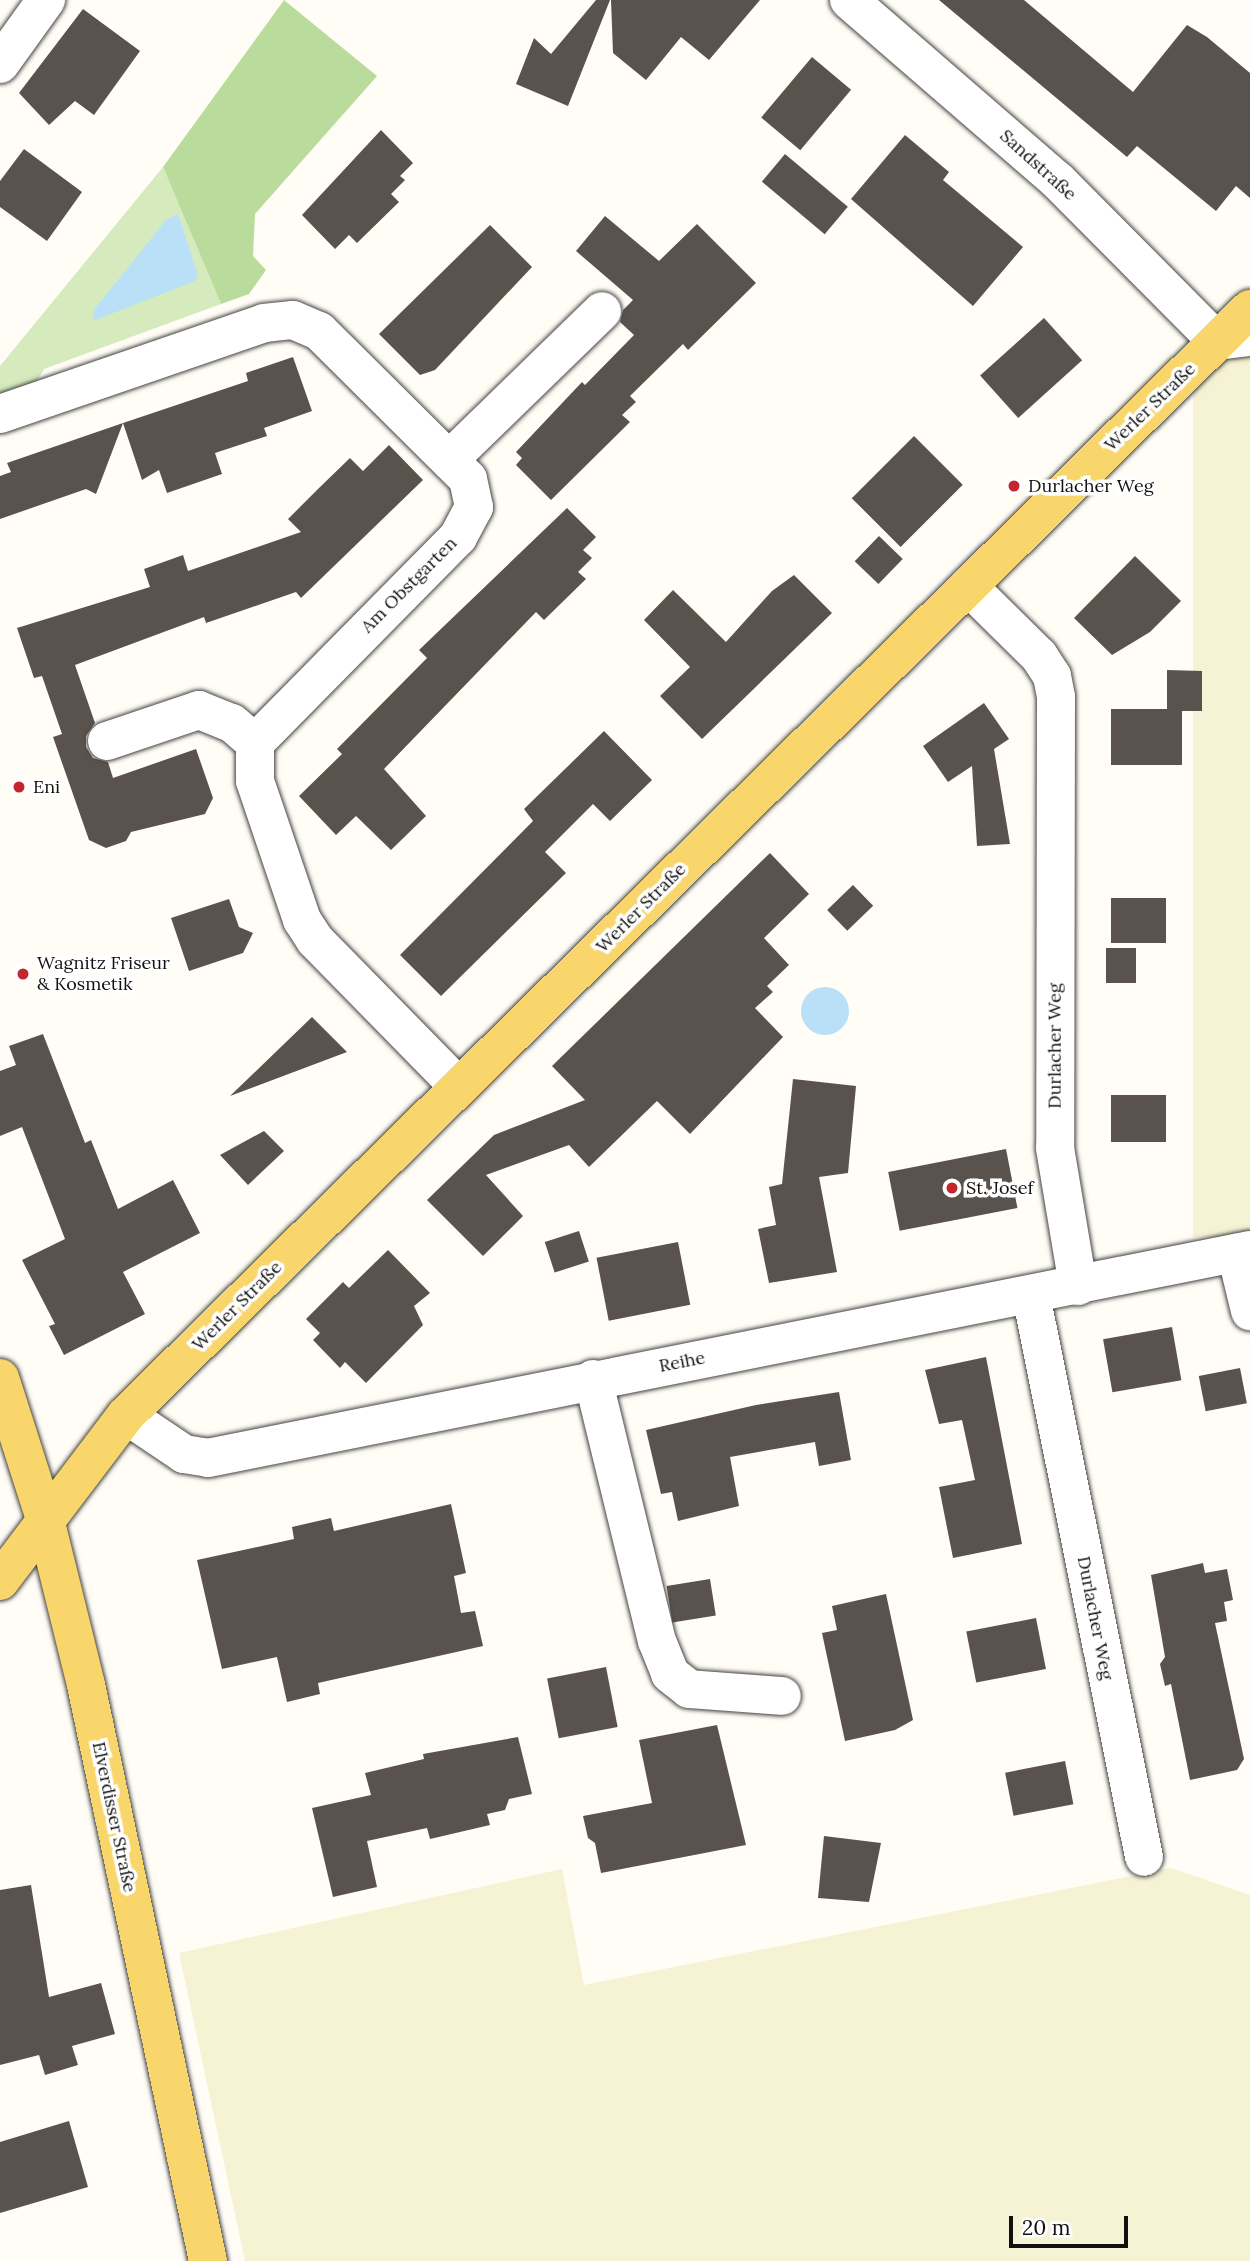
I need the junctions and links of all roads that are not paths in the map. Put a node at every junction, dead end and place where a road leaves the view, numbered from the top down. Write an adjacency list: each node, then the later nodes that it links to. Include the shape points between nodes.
1 (46, 0): 3 (street)
2 (849, 0): 6 (street, Sandstraße)
3 (0, 64)
4 (1250, 309): 6 (main road, Werler Straße)
5 (602, 311): 8 (street)
6 (1234, 339): 9 (main road, Werler Straße)
7 (0, 414): 8 (street, Am Obstgarten, via 264,323 293,320 319,331)
8 (450, 459): 11 (street, Am Obstgarten, via 468,479 474,507 458,537)
9 (968, 586): 12 (main road, Werler Straße); 14 (street, Durlacher Weg, via 1039,656 1052,676 1056,697 1055,1148)
10 (107, 741): 11 (street, via 199,710 232,723)
11 (255, 743): 12 (street, via 255,781 302,920 315,940)
12 (459, 1087): 19 (main road, Werler Straße)
13 (1243, 1252): 14 (street, Reihe); 16 (street)
14 (1078, 1286): 15 (street, Reihe)
15 (1031, 1295): 18 (street, Reihe); 23 (street, Durlacher Weg)
16 (1250, 1311)
17 (0, 1378): 20 (main road, Elverdisser Straße)
18 (593, 1379): 19 (street, Reihe, via 208,1458 184,1454); 22 (street, via 657,1641 670,1674 690,1689)
19 (126, 1415): 20 (main road, Werler Straße)
20 (45, 1519): 21 (main road, Werler Straße); 24 (main road, Elverdisser Straße, via 86,1685)
21 (0, 1581)
22 (782, 1696)
23 (1144, 1857)
24 (208, 2261)

